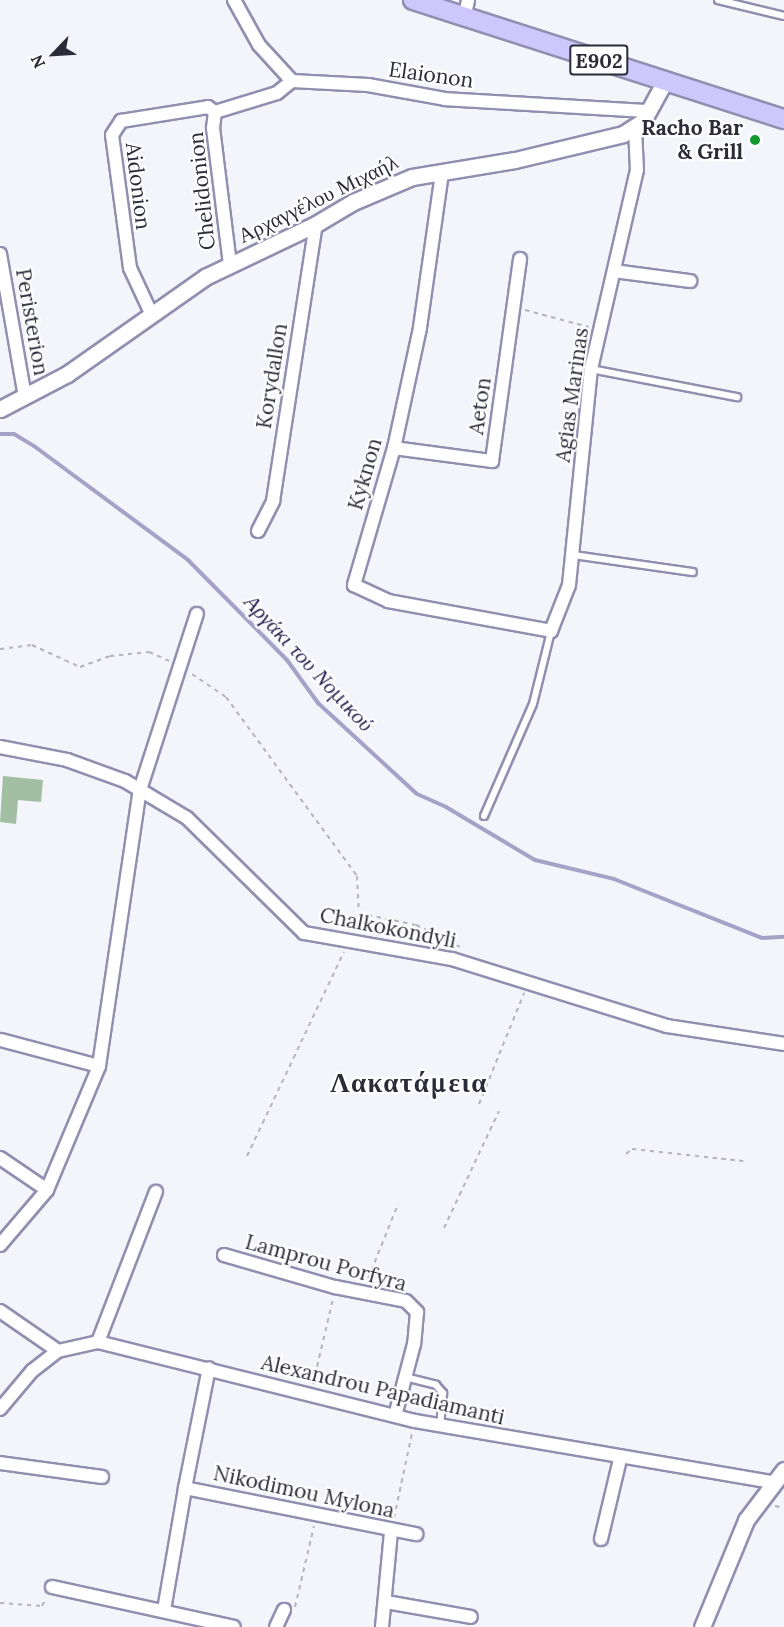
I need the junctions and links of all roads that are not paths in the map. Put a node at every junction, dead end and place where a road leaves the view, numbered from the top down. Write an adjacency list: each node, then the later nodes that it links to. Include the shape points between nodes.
1 (234, 0): 6 (street, via 259,45)
2 (413, 0): 4 (main road, E902)
3 (718, 0): 5 (lane)
4 (466, 9): 7 (main road, E902)
5 (784, 16)
6 (292, 81): 8 (street, Elaionon, via 368,85 489,102); 9 (street, via 277,93)
7 (665, 81): 8 (street); 10 (main road, E902)
8 (649, 111): 11 (street)
9 (215, 112): 16 (street, Chelidonion, via 213,128); 19 (street, Aidonion, via 208,107 121,121 112,135 130,268)
10 (784, 119)
11 (635, 129): 12 (street, Αρχαγγέλου Μιχαήλ, via 515,160); 17 (street, Agias Marinas, via 638,170)
12 (442, 173): 13 (street, Αρχαγγέλου Μιχαήλ, via 390,185); 24 (street, Kyknon, via 420,328)
13 (316, 224): 16 (street, Αρχαγγέλου Μιχαήλ); 25 (street, Korydallon, via 273,501)
14 (0, 254): 22 (street, Peristerion)
15 (520, 258): 24 (street, Aeton, via 492,461)
16 (230, 265): 19 (street, Αρχαγγέλου Μιχαήλ)
17 (614, 271): 18 (street); 20 (street, Agias Marinas)
18 (690, 281)
19 (151, 313): 22 (street, Αρχαγγέλου Μιχαήλ, via 67,374)
20 (591, 369): 21 (lane); 26 (street, Agias Marinas)
21 (737, 397)
22 (25, 398): 23 (street, Αρχαγγέλου Μιχαήλ)
23 (0, 409)
24 (394, 448): 29 (street, Kyknon, via 354,585 388,601)
25 (258, 531)
26 (572, 555): 27 (lane); 29 (street, Agias Marinas, via 569,585)
27 (693, 572)
28 (197, 614): 31 (street)
29 (551, 631): 32 (lane, via 533,704)
30 (0, 747): 31 (street, Chalkokondyli, via 67,760)
31 (140, 790): 34 (street, Chalkokondyli, via 187,818 304,933 452,959 667,1026); 35 (street)
32 (484, 816)
33 (1, 1040): 35 (street)
34 (784, 1044)
35 (99, 1066): 37 (street)
36 (0, 1158): 37 (street)
37 (46, 1190): 39 (street)
38 (156, 1192): 42 (street)
39 (0, 1245)
40 (224, 1255): 45 (street, Lamprou Porfyra, via 335,1287 406,1301 417,1312)
41 (0, 1311): 43 (street)
42 (98, 1342): 43 (street, Alexandrou Papadiamanti); 44 (street, Alexandrou Papadiamanti)
43 (58, 1351): 46 (street, via 32,1371)
44 (209, 1368): 47 (street, Alexandrou Papadiamanti); 54 (street, Nikodimou Mylona)
45 (405, 1377): 47 (street, Lamprou Porfyra); 48 (lane, via 436,1385 443,1393)
46 (0, 1409)
47 (395, 1416): 48 (street, Alexandrou Papadiamanti)
48 (440, 1426): 49 (street, Alexandrou Papadiamanti)
49 (620, 1459): 53 (street, Alexandrou Papadiamanti); 57 (street)
50 (0, 1463): 52 (street)
51 (784, 1470): 53 (street)
52 (102, 1477)
53 (771, 1482): 66 (street, via 746,1520)
54 (185, 1488): 55 (street, Nikodimou Mylona); 60 (street, Nikodimou Mylona)
55 (391, 1531): 56 (street, Nikodimou Mylona); 59 (street)
56 (416, 1534)
57 (600, 1539)
58 (52, 1587): 60 (street)
59 (386, 1602): 62 (street); 65 (street)
60 (164, 1610): 63 (street)
61 (284, 1610): 64 (street)
62 (471, 1617)
63 (234, 1627)
64 (276, 1627)
65 (382, 1627)
66 (702, 1627)

